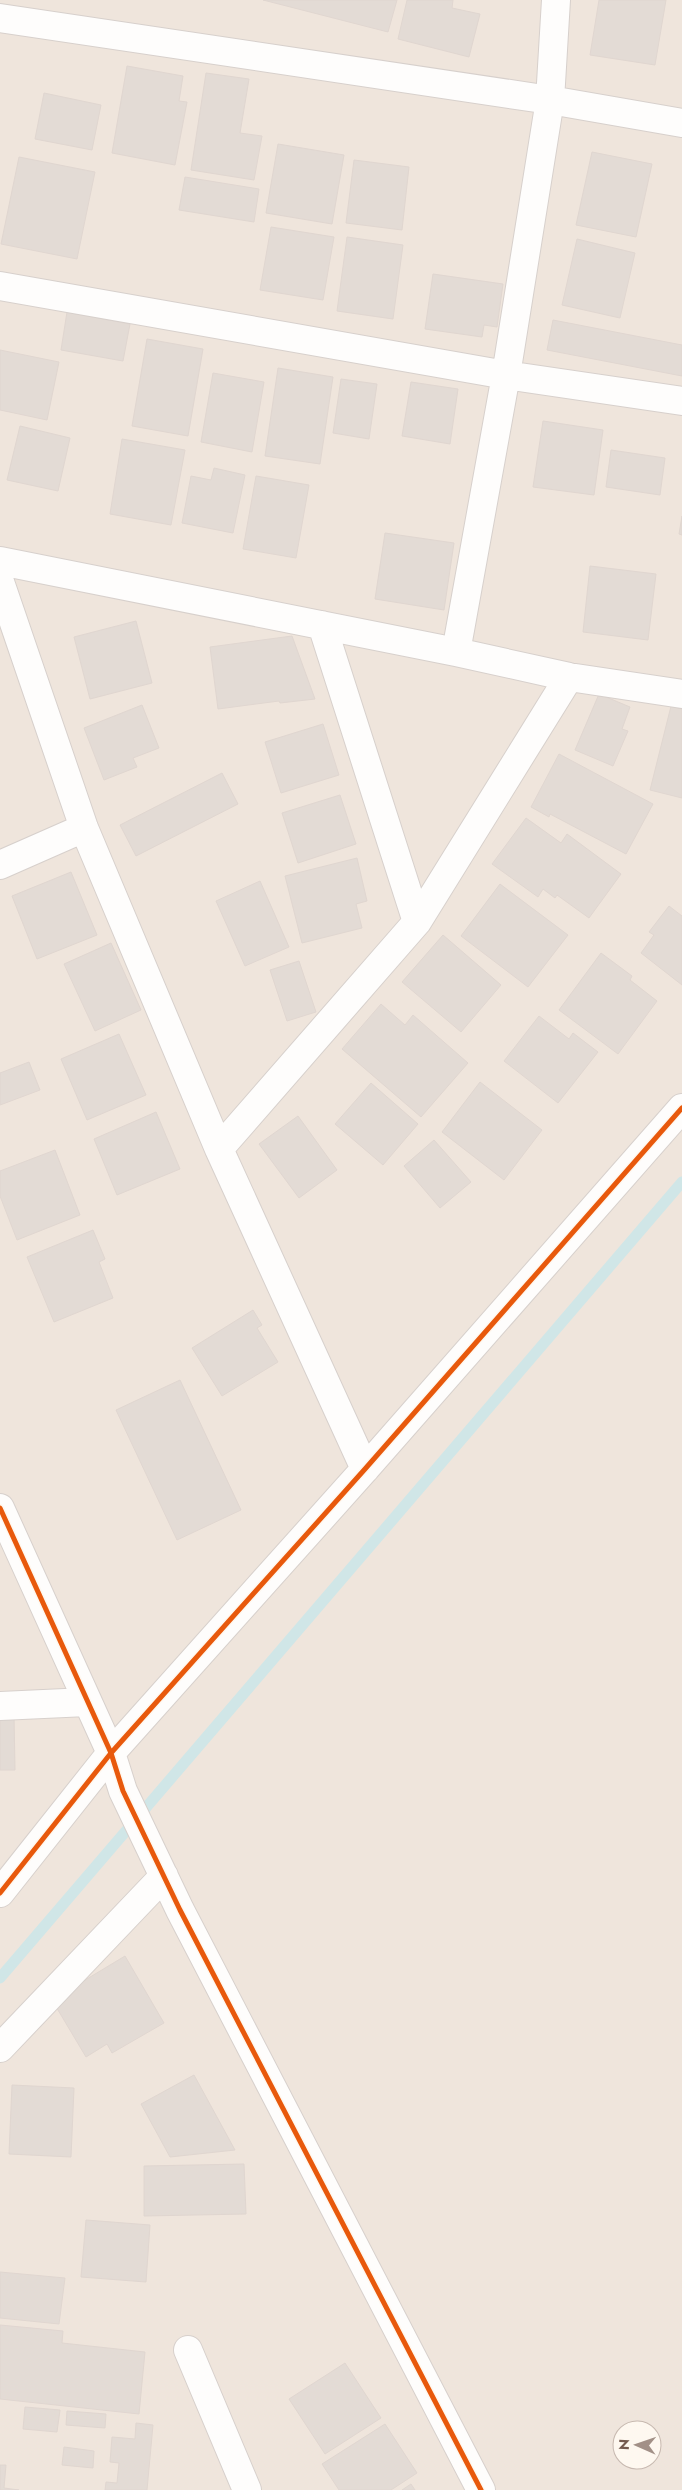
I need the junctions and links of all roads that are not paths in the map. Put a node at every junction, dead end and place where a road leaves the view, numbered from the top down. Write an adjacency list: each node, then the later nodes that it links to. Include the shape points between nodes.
1 (556, 0): 3 (street)
2 (0, 18): 3 (street)
3 (550, 100): 4 (street); 6 (street)
4 (682, 123)
5 (0, 286): 6 (street)
6 (506, 375): 7 (street); 11 (street)
7 (682, 402)
8 (0, 561): 10 (street)
9 (0, 582): 14 (street)
10 (322, 625): 11 (street); 16 (street)
11 (456, 652): 12 (street)
12 (570, 677): 13 (street); 16 (street)
13 (682, 694)
14 (84, 828): 15 (street); 18 (street)
15 (0, 865)
16 (417, 922): 18 (street)
17 (682, 1108): 19 (street)
18 (219, 1149): 19 (street)
19 (365, 1469): 23 (street)
20 (0, 1509): 21 (street)
21 (87, 1702): 22 (street); 23 (street)
22 (0, 1706)
23 (111, 1753): 24 (street, via 123,1791); 25 (street)
24 (161, 1870): 26 (street); 29 (street)
25 (0, 1893)
26 (0, 2048)
27 (188, 2350): 28 (street)
28 (247, 2490)
29 (481, 2490)

